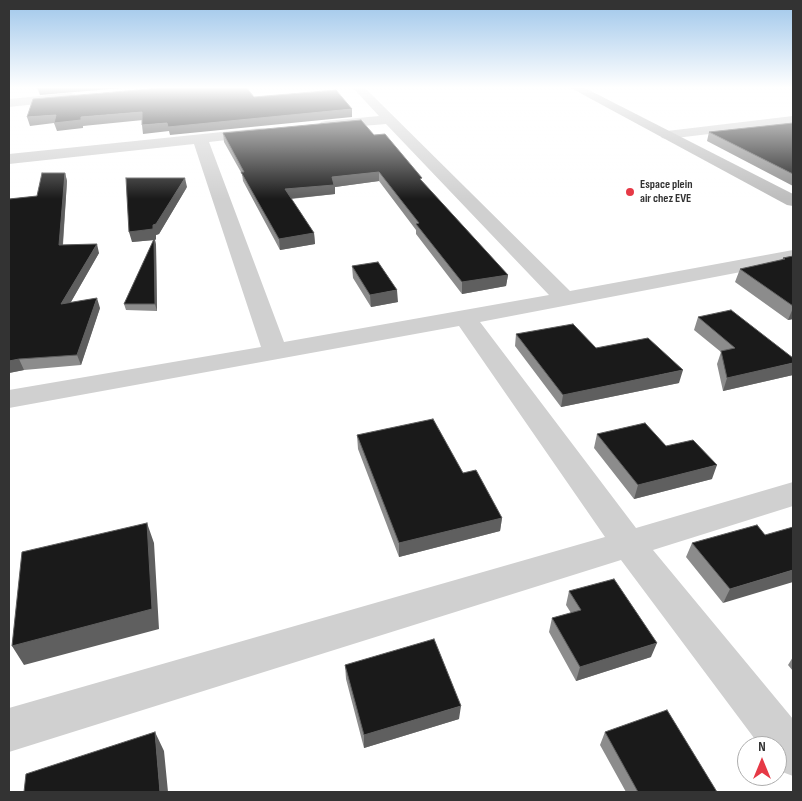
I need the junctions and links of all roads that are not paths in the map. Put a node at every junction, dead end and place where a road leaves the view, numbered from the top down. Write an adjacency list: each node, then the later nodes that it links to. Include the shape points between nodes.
1 (339, 124): 5 (street)
2 (395, 124): 12 (street)
3 (647, 124): 7 (street)
4 (756, 124): 7 (street)
5 (314, 127)
6 (276, 131): 8 (street)
7 (667, 135): 10 (street)
8 (200, 139): 9 (street); 14 (street)
9 (9, 159)
10 (793, 201)
11 (793, 256): 12 (street)
12 (564, 298): 13 (street)
13 (465, 318): 14 (street); 17 (street)
14 (275, 352): 15 (street)
15 (9, 399)
16 (793, 494): 17 (street)
17 (628, 543): 18 (street); 19 (street)
18 (9, 730)
19 (793, 754)

